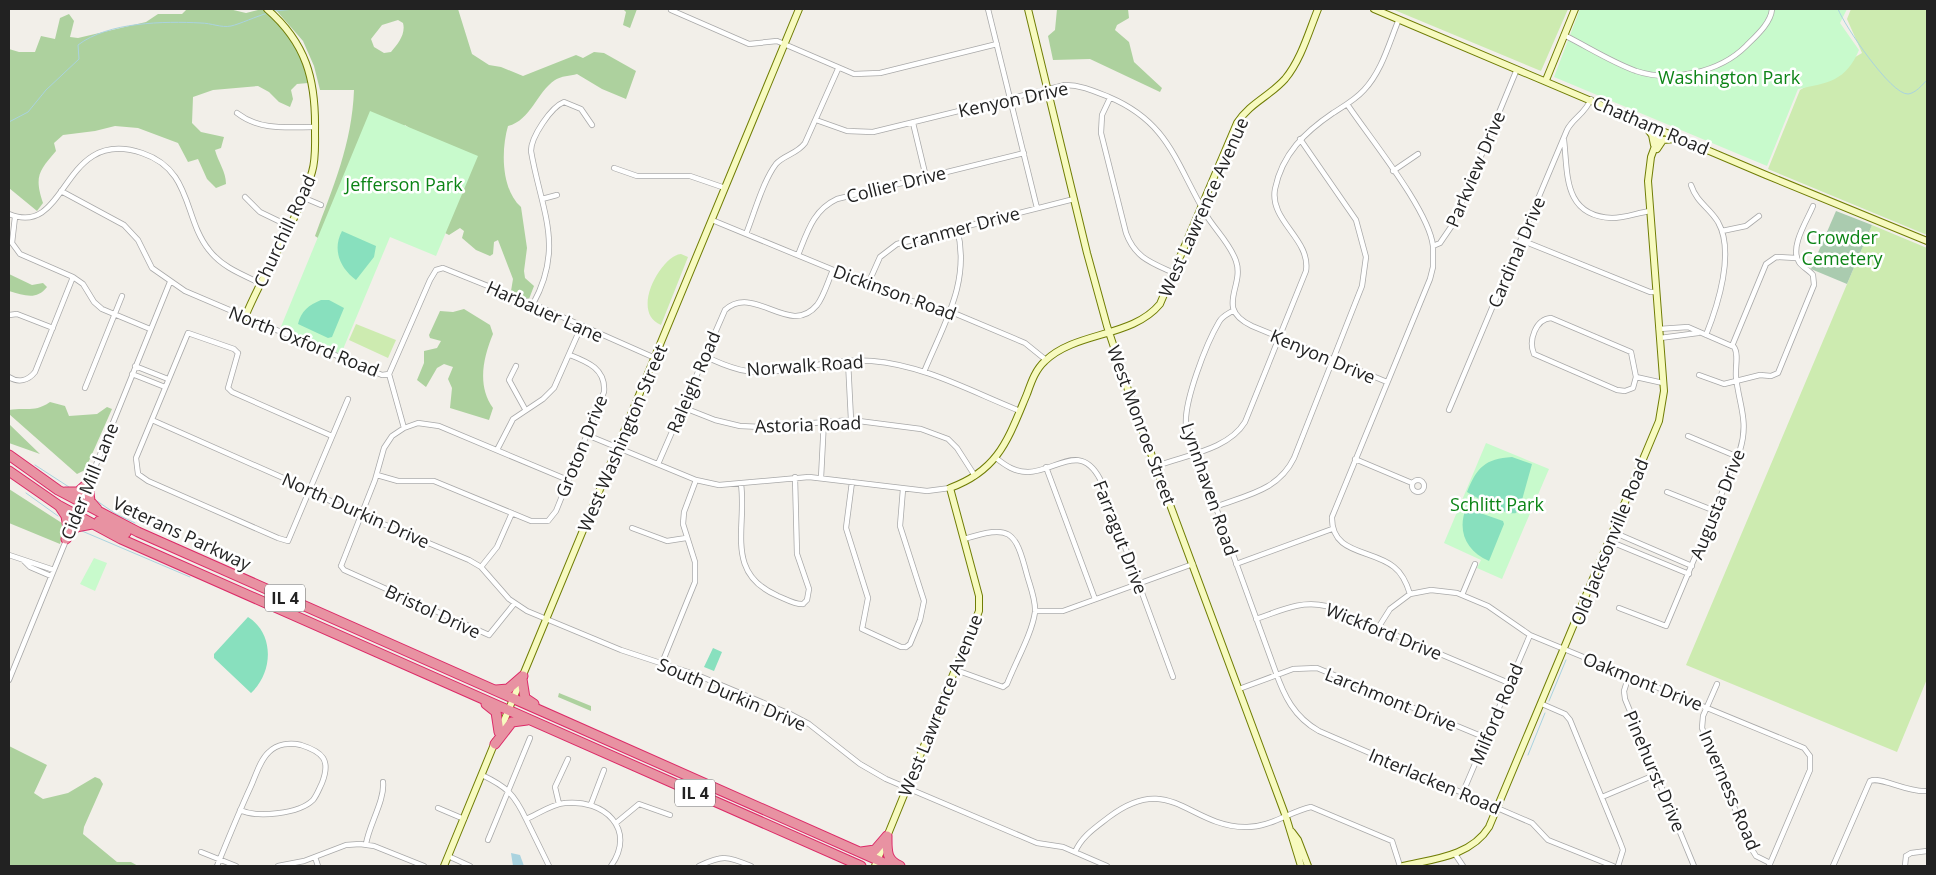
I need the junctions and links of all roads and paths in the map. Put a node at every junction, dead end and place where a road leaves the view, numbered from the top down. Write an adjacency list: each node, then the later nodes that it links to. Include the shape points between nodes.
1 (267, 9): 27 (street, Churchill Road, via 298,44 312,80)
2 (800, 9): 13 (street, West Washington Street)
3 (988, 9): 12 (street)
4 (1028, 9): 17 (street, West Monroe Street)
5 (1318, 9): 49 (street, West Lawrence Avenue, via 1287,77 1253,104 1237,123)
6 (1374, 9): 10 (street, Chatham Road)
7 (1575, 9): 11 (street)
8 (1772, 9): 11 (street, via 1762,29 1740,51 1719,66 1696,73 1641,72)
9 (671, 10): 13 (street, via 749,44 771,40)
10 (1399, 19): 14 (street, Chatham Road); 21 (street, via 1372,80)
11 (1564, 36): 16 (street)
12 (997, 44): 15 (street, via 880,73 854,74); 18 (street)
13 (785, 45): 15 (street); 40 (street, West Washington Street)
14 (1518, 68): 16 (street, Chatham Road); 62 (street, Parkview Drive, via 1453,224 1440,243)
15 (838, 69): 23 (street)
16 (1546, 80): 20 (street, Chatham Road)
17 (1048, 89): 18 (street, Kenyon Drive); 19 (street, Kenyon Drive, via 1082,86); 46 (street, West Monroe Street)
18 (1010, 98): 25 (street, Kenyon Drive); 33 (street)
19 (1110, 98): 49 (street, Kenyon Drive, via 1132,108 1157,128); 66 (street, via 1102,115 1102,133 1127,238 1145,260)
20 (1591, 99): 24 (street, Chatham Road); 29 (street, Cardinal Drive, via 1585,111 1568,126)
21 (1347, 104): 30 (street); 36 (street)
22 (237, 113): 27 (street, via 265,126)
23 (816, 120): 25 (street, Kenyon Drive, via 840,130 859,132 873,132); 59 (street, via 801,148 778,162)
24 (1640, 121): 28 (street, Chatham Road); 32 (street, via 1652,135)
25 (913, 122): 38 (street)
26 (592, 125): 45 (street, via 581,109 564,102 536,133 531,151)
27 (315, 127): 44 (street, Churchill Road, via 314,165)
28 (1661, 130): 31 (street, Chatham Road); 32 (street, Old Jacksonville Road)
29 (1564, 138): 51 (street, via 1569,191 1585,210 1612,218); 60 (street, Cardinal Drive)
30 (1300, 139): 86 (street, via 1283,165 1275,187 1279,213 1303,248 1307,266); 93 (street, via 1350,211 1365,250 1360,294)
31 (1682, 139): 37 (street, via 1661,141); 61 (street, Chatham Road)
32 (1654, 147): 37 (street, Old Jacksonville Road)
33 (1024, 153): 38 (street, Collier Drive); 50 (street)
34 (1418, 154): 36 (street)
35 (614, 168): 40 (street, via 637,176 690,176)
36 (1393, 171): 62 (street, via 1421,213 1431,234)
37 (1648, 171): 51 (street, Old Jacksonville Road)
38 (926, 176): 63 (street, Collier Drive, via 832,201 812,222)
39 (1691, 185): 58 (street, via 1695,197 1715,218)
40 (725, 188): 55 (street, West Washington Street)
41 (61, 191): 54 (street, via 40,216); 68 (street, North Oxford Road, via 124,224 138,240 150,265); 69 (street, via 76,169 97,155 124,150 148,156 166,167 180,185 199,234 209,250 232,270)
42 (557, 195): 45 (street)
43 (245, 197): 56 (street, via 260,212)
44 (302, 197): 47 (street); 56 (street, Churchill Road)
45 (542, 199): 73 (street, via 549,230 549,261 544,283)
46 (1074, 199): 50 (street, Cranmer Drive); 83 (street, West Monroe Street)
47 (321, 205)
48 (1813, 206): 64 (street, via 1797,244)
49 (1202, 207): 66 (street, West Lawrence Avenue); 74 (street, Kenyon Drive, via 1236,262 1238,274 1232,295)
50 (1037, 208): 57 (street, Cranmer Drive)
51 (1650, 211): 71 (street, Old Jacksonville Road)
52 (9, 214): 54 (street)
53 (1759, 216): 58 (street, via 1746,226)
54 (15, 217): 67 (street, via 13,249 24,257)
55 (712, 220): 59 (street, Dickinson Road); 91 (street, West Washington Street)
56 (289, 226): 69 (street, Churchill Road)
57 (957, 228): 70 (street, Cranmer Drive, via 891,247 880,257); 75 (street, via 962,257 961,279)
58 (1722, 231): 85 (street, via 1721,292)
59 (746, 234): 63 (street, Dickinson Road)
60 (1521, 240): 71 (street); 112 (street, Cardinal Drive)
61 (1927, 241)
62 (1432, 246): 104 (street, Parkview Drive, via 1430,279)
63 (798, 255): 65 (street, Dickinson Road)
64 (1796, 258): 88 (street, via 1776,257 1766,264); 105 (street, via 1813,275 1814,285 1780,370 1773,376 1760,375)
65 (833, 270): 70 (street, Dickinson Road); 90 (street, Raleigh Road, via 817,305 800,316 789,316 752,302 732,304 721,314)
66 (1174, 272): 83 (street, West Lawrence Avenue, via 1160,304 1150,315)
67 (73, 277): 77 (street, via 83,284 98,306); 80 (street)
68 (170, 282): 78 (street, North Oxford Road); 81 (street, Cider Mill Lane)
69 (260, 283): 78 (street, Churchill Road)
70 (868, 284): 75 (street, Dickinson Road, via 904,299)
71 (1656, 292): 82 (street, Old Jacksonville Road)
72 (122, 296): 77 (street)
73 (533, 304): 79 (street, Harbauer Lane); 99 (street, Harbauer Lane, via 447,269 436,270)
74 (1234, 310): 86 (street, Kenyon Drive, via 1248,324); 123 (street, Lynnhaven Road, via 1219,322 1186,403 1186,424)
75 (949, 311): 92 (street, Dickinson Road, via 1025,343); 97 (street)
76 (9, 315): 80 (street, via 17,314)
77 (114, 315): 81 (street); 108 (street)
78 (245, 317): 99 (street, North Oxford Road, via 382,374)
79 (581, 327): 89 (street); 91 (street, Harbauer Lane)
80 (53, 328): 101 (street, via 30,378 21,381)
81 (150, 329): 95 (street, Cider Mill Lane)
82 (1659, 329): 84 (street, via 1688,327); 87 (street, Old Jacksonville Road)
83 (1109, 332): 92 (street, West Lawrence Avenue, via 1062,349); 129 (street, West Monroe Street)
84 (1698, 333): 85 (street); 87 (street)
85 (1706, 335): 88 (street)
86 (1280, 338): 93 (street, Kenyon Drive); 123 (street, via 1240,430 1221,443)
87 (1660, 338): 106 (street, Old Jacksonville Road)
88 (1734, 347): 105 (street, Augusta Drive)
89 (570, 354): 111 (street, via 554,388); 118 (street, Groton Drive, via 592,365 604,382 603,398)
90 (704, 356): 94 (street, Norwalk Road, via 732,368 755,372); 110 (street, Raleigh Road)
91 (655, 358): 121 (street, West Washington Street)
92 (1046, 360): 113 (street, West Lawrence Avenue, via 1035,375)
93 (1334, 360): 104 (street, Kenyon Drive); 150 (street, via 1286,472 1266,488)
94 (848, 361): 97 (street, Norwalk Road, via 890,363); 116 (street)
95 (135, 366): 98 (street, Cider Mill Lane); 103 (street)
96 (516, 366): 111 (street, via 509,380)
97 (924, 372): 113 (street, Norwalk Road)
98 (132, 374): 107 (street); 140 (street, Cider Mill Lane)
99 (389, 374): 117 (street, North Oxford Road)
100 (1699, 376): 105 (street, via 1718,383)
101 (9, 377)
102 (1636, 377): 102 (street, via 1628,350 1552,318 1542,320 1536,328 1532,347 1537,356 1621,391 1633,388); 106 (street)
103 (168, 379): 107 (street); 119 (street, via 188,332 239,352 227,389)
104 (1387, 382): 127 (street, Parkview Drive)
105 (1737, 382): 125 (street, Augusta Drive, via 1745,424)
106 (1663, 383): 159 (street, Old Jacksonville Road, via 1664,400 1659,421)
107 (165, 387): 114 (street)
108 (85, 388)
109 (348, 398): 119 (street)
110 (682, 407): 115 (street, Astoria Road, via 740,426 762,427); 128 (street, Raleigh Road)
111 (525, 410): 122 (street, via 508,424)
112 (1449, 410)
113 (1020, 411): 126 (street, West Lawrence Avenue, via 1008,440)
114 (152, 420): 146 (street, North Durkin Drive); 146 (street, via 136,458 136,470 145,480 288,542)
115 (824, 420): 116 (street, Astoria Road); 136 (street)
116 (851, 420): 134 (street, Astoria Road, via 894,424 940,435 957,448)
117 (404, 428): 122 (street, via 418,423 433,424); 133 (street, via 392,436 384,448)
118 (588, 434): 121 (street); 137 (street, Groton Drive)
119 (332, 436): 146 (street)
120 (1688, 436): 125 (street)
121 (618, 447): 128 (street); 182 (street, West Washington Street)
122 (497, 450): 137 (street)
123 (1195, 452): 129 (street); 150 (street, Lynnhaven Road)
124 (9, 455): 145 (highway, Veterans Parkway / IL 4)
125 (1738, 457): 151 (street, Augusta Drive)
126 (996, 458): 131 (street, Farragut Drive, via 1020,472); 134 (street, West Lawrence Avenue)
127 (1356, 459): 141 (street); 157 (street, Parkview Drive, via 1334,509)
128 (658, 464): 138 (street)
129 (1156, 466): 168 (street, West Monroe Street)
130 (9, 467): 148 (highway, via 68,502)
131 (1046, 467): 175 (street, Farragut Drive, via 1073,460 1088,464 1097,472); 178 (street)
132 (9, 471): 149 (highway, Veterans Parkway / IL 4)
133 (377, 475): 152 (street, via 398,481 434,481); 153 (street)
134 (975, 476): 143 (street, West Lawrence Avenue)
135 (795, 477): 136 (street); 142 (street); 142 (street, via 796,549 809,589 804,606 767,591 755,582 749,572 740,544 744,504)
136 (820, 478): 139 (street)
137 (568, 480): 152 (street, Groton Drive, via 556,511 545,522 534,522)
138 (696, 480): 142 (street, via 719,485); 161 (street, via 683,518)
139 (852, 482): 144 (street); 144 (street, via 846,528 868,598 860,630 907,649 920,620 924,601 900,526)
140 (89, 483): 145 (highway, via 77,492); 148 (street, Cider Mill Lane); 158 (highway, via 92,505 133,526)
141 (1412, 483)
142 (741, 484)
143 (950, 488): 144 (street, via 927,491); 162 (street, West Lawrence Avenue)
144 (903, 489)
145 (58, 490): 148 (highway, Veterans Parkway / IL 4)
146 (310, 490): 153 (street, North Durkin Drive)
147 (1667, 492): 151 (street)
148 (81, 503): 154 (street, Cider Mill Lane); 158 (highway, Veterans Parkway / IL 4)
149 (58, 504): 154 (highway, Veterans Parkway / IL 4); 160 (highway, via 66,516)
150 (1215, 507): 169 (street, Lynnhaven Road)
151 (1715, 511): 171 (street, Augusta Drive)
152 (512, 513): 172 (street, via 497,547)
153 (361, 514): 172 (street, North Durkin Drive); 179 (street, Bristol Drive, via 339,567 344,570 490,637)
154 (76, 515): 155 (highway, Veterans Parkway / IL 4); 160 (street, Cider Mill Lane); 164 (highway, via 85,514 125,533)
155 (94, 525): 160 (highway, via 76,526); 188 (highway, Veterans Parkway / IL 4)
156 (632, 528): 161 (street, via 667,542)
157 (1332, 529): 169 (street); 176 (street, via 1346,545 1393,566 1403,577)
158 (138, 532): 164 (highway, Veterans Parkway / IL 4)
159 (1613, 532): 163 (street, Old Jacksonville Road); 165 (street)
160 (67, 536): 173 (street, Cider Mill Lane)
161 (686, 538): 187 (street, via 695,562 695,582)
162 (964, 539): 181 (street, via 998,531 1014,538 1021,550); 189 (street, West Lawrence Avenue, via 979,596 979,611)
163 (1610, 541): 167 (street); 186 (street, Old Jacksonville Road)
164 (165, 545): 198 (highway, Veterans Parkway / IL 4)
165 (1652, 549): 167 (street); 171 (street)
166 (9, 555): 173 (street)
167 (1649, 557): 174 (street)
168 (1193, 564): 175 (street); 199 (street, West Monroe Street)
169 (1236, 564): 183 (street, Lynnhaven Road)
170 (1475, 564): 177 (street)
171 (1692, 566): 174 (street, Augusta Drive)
172 (481, 567): 179 (street, North Durkin Drive)
173 (53, 573): 194 (street, Cider Mill Lane)
174 (1689, 574): 180 (street, Augusta Drive, via 1667,627)
175 (1139, 583): 178 (street); 193 (street, Farragut Drive)
176 (1410, 594): 177 (street, Oakmont Drive, via 1431,590); 184 (street, Oakmont Drive, via 1390,609)
177 (1462, 595): 185 (street, Oakmont Drive, via 1488,606)
178 (1095, 599): 181 (street, via 1063,611)
179 (514, 604): 182 (street, North Durkin Drive)
180 (1619, 608)
181 (1035, 611): 189 (street, via 1003,689)
182 (546, 619): 187 (street, South Durkin Drive); 192 (street, West Washington Street)
183 (1256, 619): 184 (street, Wickford Drive, via 1288,607 1311,604 1326,606); 190 (street, Lynnhaven Road)
184 (1378, 628): 195 (street, Wickford Drive)
185 (1530, 635): 186 (street, Oakmont Drive); 195 (street, Milford Road)
186 (1565, 649): 191 (street, Oakmont Drive); 201 (street, Old Jacksonville Road)
187 (662, 663): 216 (street, South Durkin Drive, via 790,714 822,733 871,771)
188 (418, 670): 196 (highway, Veterans Parkway / IL 4); 200 (highway, via 502,700)
189 (956, 670): 216 (street, West Lawrence Avenue)
190 (1276, 675): 199 (street, Larchmont Drive); 208 (street, Larchmont Drive, via 1306,667 1323,670); 219 (street, Interlacken Road, via 1290,706 1313,728)
191 (1629, 675): 202 (street, Oakmont Drive); 213 (street, Pinehurst Drive, via 1624,695)
192 (523, 677): 198 (highway, via 508,689); 200 (street, West Washington Street); 205 (highway, via 528,701 567,719)
193 (1173, 677)
194 (9, 680)
195 (1509, 683): 208 (street, Milford Road)
196 (449, 684): 203 (highway, Veterans Parkway / IL 4); 206 (highway, via 494,709)
197 (1717, 684): 202 (street, Inverness Road)
198 (491, 689): 200 (highway, Veterans Parkway / IL 4)
199 (1239, 689): 227 (street, West Monroe Street)
200 (514, 699): 203 (street, West Washington Street); 205 (highway, IL 4)
201 (1542, 704): 220 (street, via 1568,717); 224 (street, Old Jacksonville Road)
202 (1706, 707): 247 (street, Inverness Road, via 1702,728 1751,848 1756,856); 247 (street, Oakmont Drive, via 1801,746 1810,756 1810,770)
203 (509, 710): 204 (highway, IL 4); 206 (street, West Washington Street); 210 (highway, via 518,709)
204 (530, 720): 209 (highway, via 514,721); 231 (highway, IL 4)
205 (578, 728): 210 (highway, IL 4)
206 (499, 732): 209 (street, West Washington Street)
207 (530, 738): 217 (street)
208 (1486, 738): 219 (street, Milford Road)
209 (495, 744): 214 (street, West Washington Street)
210 (621, 746): 239 (highway, IL 4)
211 (568, 759): 221 (street, via 555,786)
212 (604, 770): 222 (street)
213 (1656, 774): 220 (street); 271 (street, Pinehurst Drive)
214 (482, 776): 217 (street); 228 (street, West Washington Street)
215 (383, 782): 235 (street)
216 (906, 788): 233 (street, West Lawrence Avenue); 240 (street, South Durkin Drive, via 1038,843)
217 (508, 790): 229 (street, via 516,798); 234 (street)
218 (1927, 790): 272 (street, via 1910,791 1873,779 1868,783)
219 (1462, 792): 224 (street, Interlacken Road)
220 (1602, 797): 270 (street, via 1623,850)
221 (559, 804): 222 (street); 229 (street)
222 (591, 804): 230 (street)
223 (438, 808): 228 (street)
224 (1498, 808): 241 (street, Old Jacksonville Road, via 1484,835); 269 (street, Interlacken Road, via 1532,823 1548,840)
225 (240, 810): 225 (street, via 254,815 267,814 309,803 318,793 326,762 317,752 288,743 269,751); 244 (street)
226 (670, 815): 230 (street, via 639,804)
227 (1286, 817): 232 (street, West Monroe Street); 240 (street, via 1257,826 1237,827 1164,799 1142,799 1125,805 1084,837); 267 (street, via 1311,808 1388,839 1394,844)
228 (464, 819): 242 (street, West Washington Street)
229 (526, 819): 256 (street)
230 (616, 823): 257 (street, via 620,842)
231 (774, 828): 236 (highway, IL 4); 246 (highway)
232 (1292, 831): 265 (street, West Monroe Street); 266 (street, West Monroe Street)
233 (887, 836): 239 (highway, via 875,850); 246 (street, West Lawrence Avenue); 263 (highway, via 888,857)
234 (488, 840)
235 (366, 844): 243 (street, via 346,845); 245 (street)
236 (810, 844): 260 (highway, via 814,850); 261 (highway, IL 4)
237 (1927, 851): 273 (street, via 1905,856)
238 (201, 852): 244 (street)
239 (860, 852): 246 (highway, IL 4)
240 (1076, 852): 264 (street, South Durkin Drive)
241 (1456, 854): 267 (street, Old Jacksonville Road); 268 (street)
242 (448, 856): 254 (street, West Washington Street); 255 (street)
243 (315, 857): 250 (street); 251 (street)
244 (219, 860): 248 (street); 249 (street)
245 (407, 860): 252 (street); 253 (street)
246 (876, 863): 262 (highway, IL 4)
247 (1770, 864)
248 (217, 866)
249 (236, 866)
250 (278, 866)
251 (318, 866)
252 (404, 866)
253 (424, 866)
254 (444, 866)
255 (470, 866)
256 (549, 866)
257 (611, 866)
258 (699, 866): 259 (street, via 721,857)
259 (751, 866)
260 (852, 866)
261 (861, 866)
262 (891, 866)
263 (900, 866)
264 (1107, 866)
265 (1301, 866)
266 (1308, 866)
267 (1402, 866)
268 (1463, 866)
269 (1613, 866)
270 (1618, 866)
271 (1694, 866)
272 (1833, 866)
273 (1905, 866)

